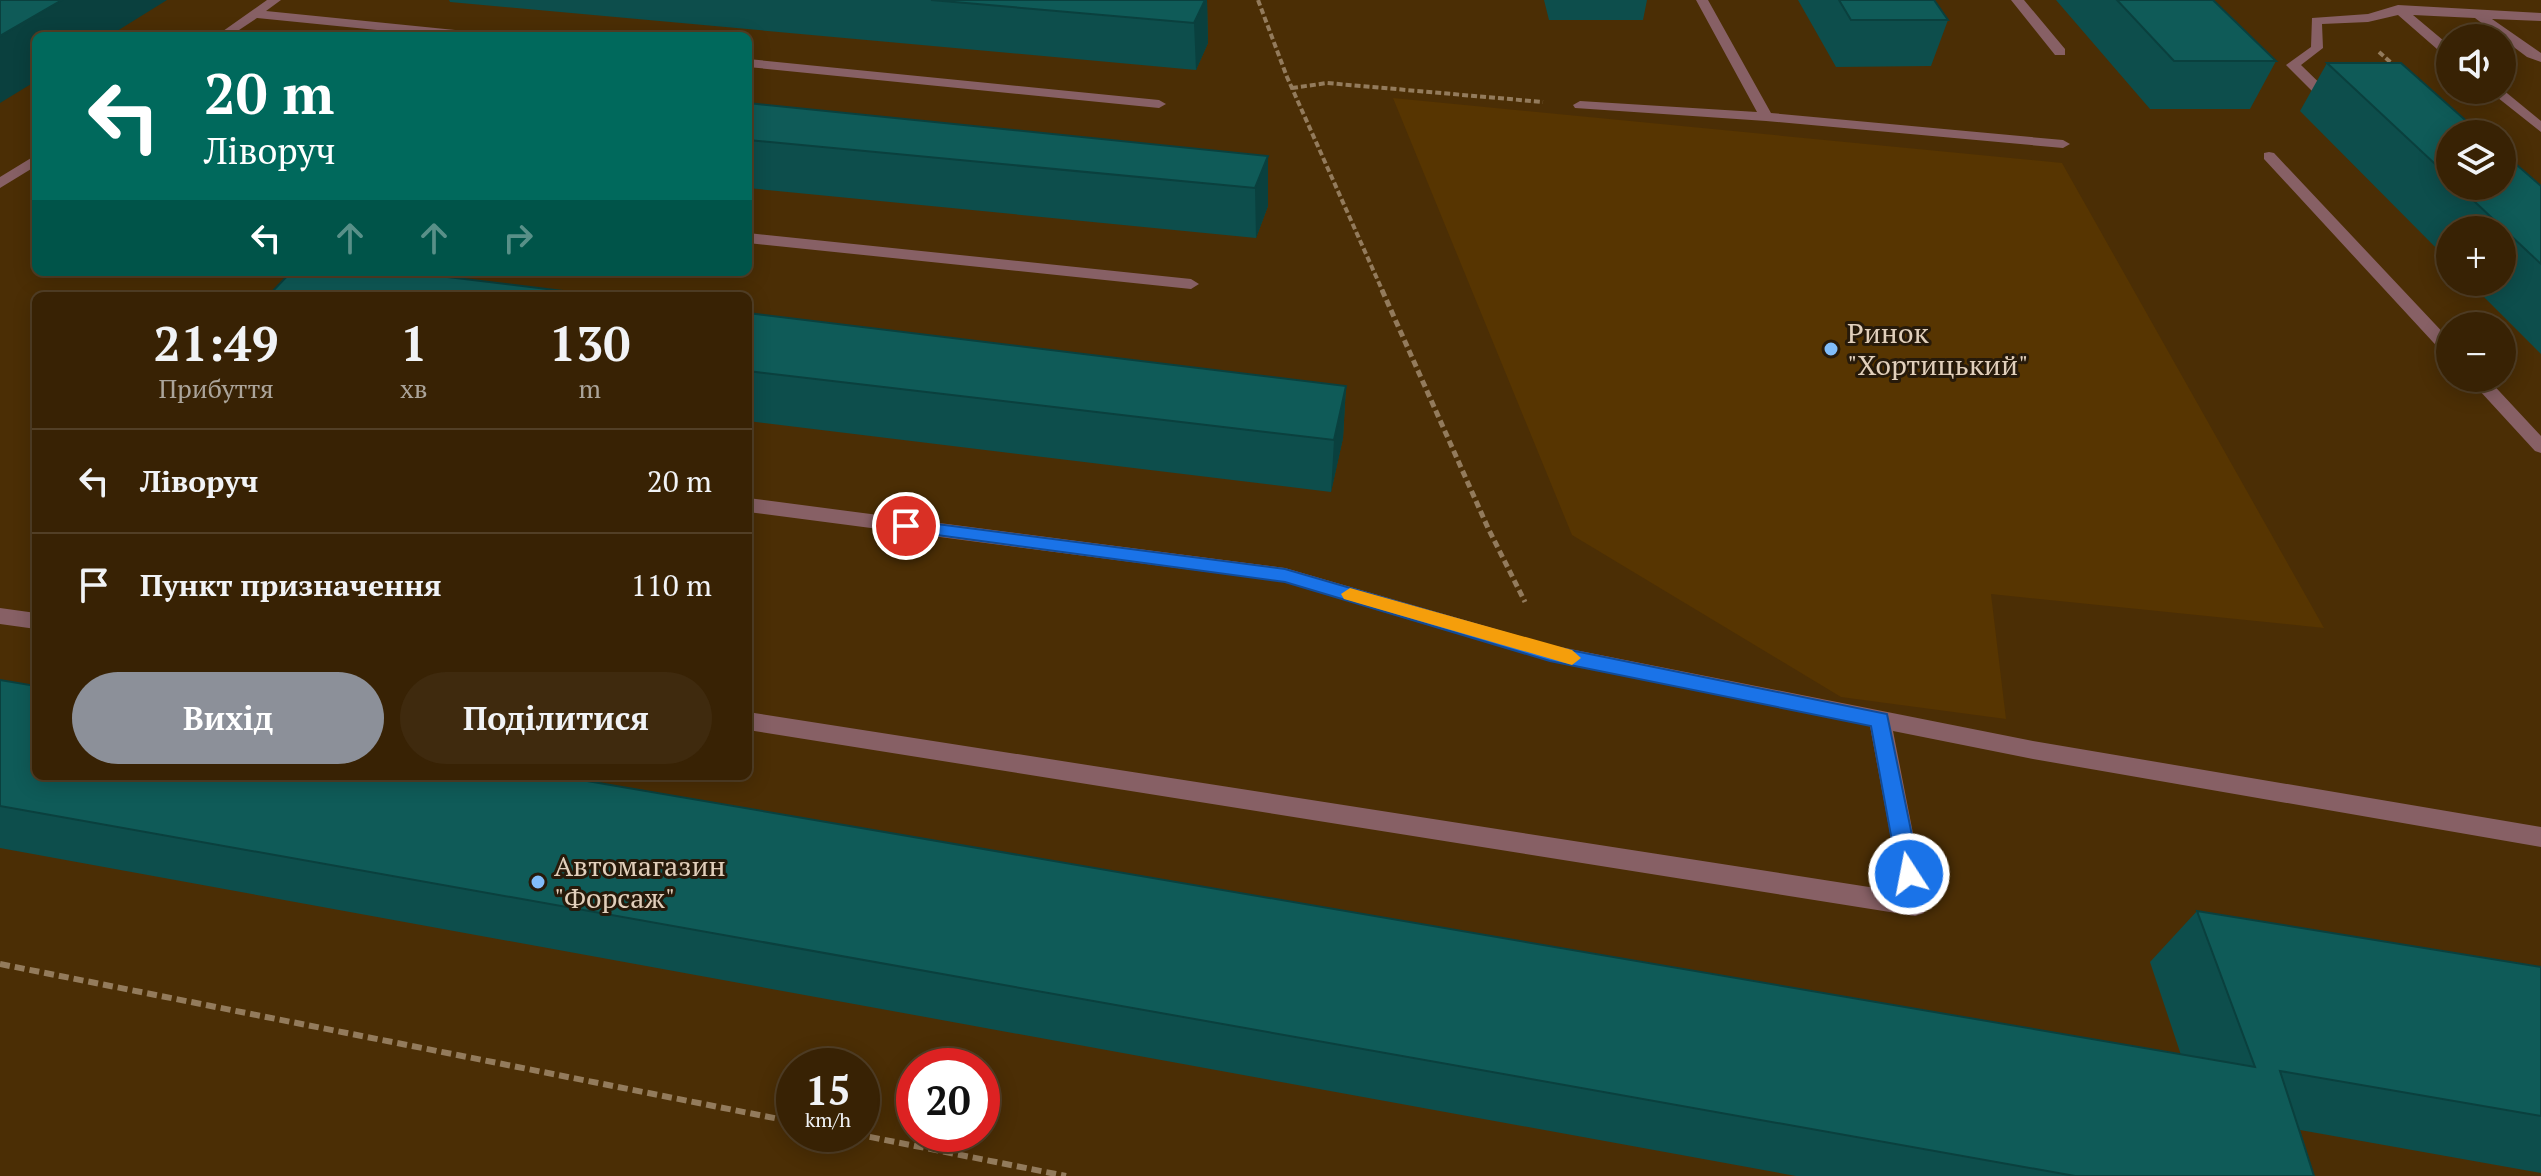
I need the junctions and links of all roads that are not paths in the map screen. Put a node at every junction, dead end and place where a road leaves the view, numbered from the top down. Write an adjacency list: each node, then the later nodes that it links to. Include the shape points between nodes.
1 (275, 0): 6 (street)
2 (1702, 0): 19 (street)
3 (2017, 0): 12 (street)
4 (2387, 0): 5 (street)
5 (2400, 11): 7 (street); 11 (street); 16 (street, via 2316,21 2317,48 2293,65)
6 (255, 14): 9 (street); 10 (street)
7 (2478, 14): 8 (street); 13 (street)
8 (2541, 17)
9 (228, 32)
10 (435, 32)
11 (2436, 41)
12 (2060, 52)
13 (2541, 58)
14 (752, 63): 15 (street)
15 (1159, 104)
16 (2333, 104)
17 (2512, 104): 20 (street)
18 (1580, 105): 19 (street)
19 (1766, 117): 21 (street)
20 (2541, 128)
21 (2063, 144)
22 (2269, 156): 27 (street)
23 (32, 164): 24 (street)
24 (0, 184)
25 (752, 238): 26 (street)
26 (1191, 284)
27 (2436, 335)
28 (2490, 392): 29 (street)
29 (2541, 447)
30 (752, 506): 33 (street, via 1285,575 1550,653)
31 (0, 616): 32 (street)
32 (32, 620)
33 (1880, 720): 34 (street, via 1915,905); 35 (street)
34 (752, 722)
35 (2541, 837)

